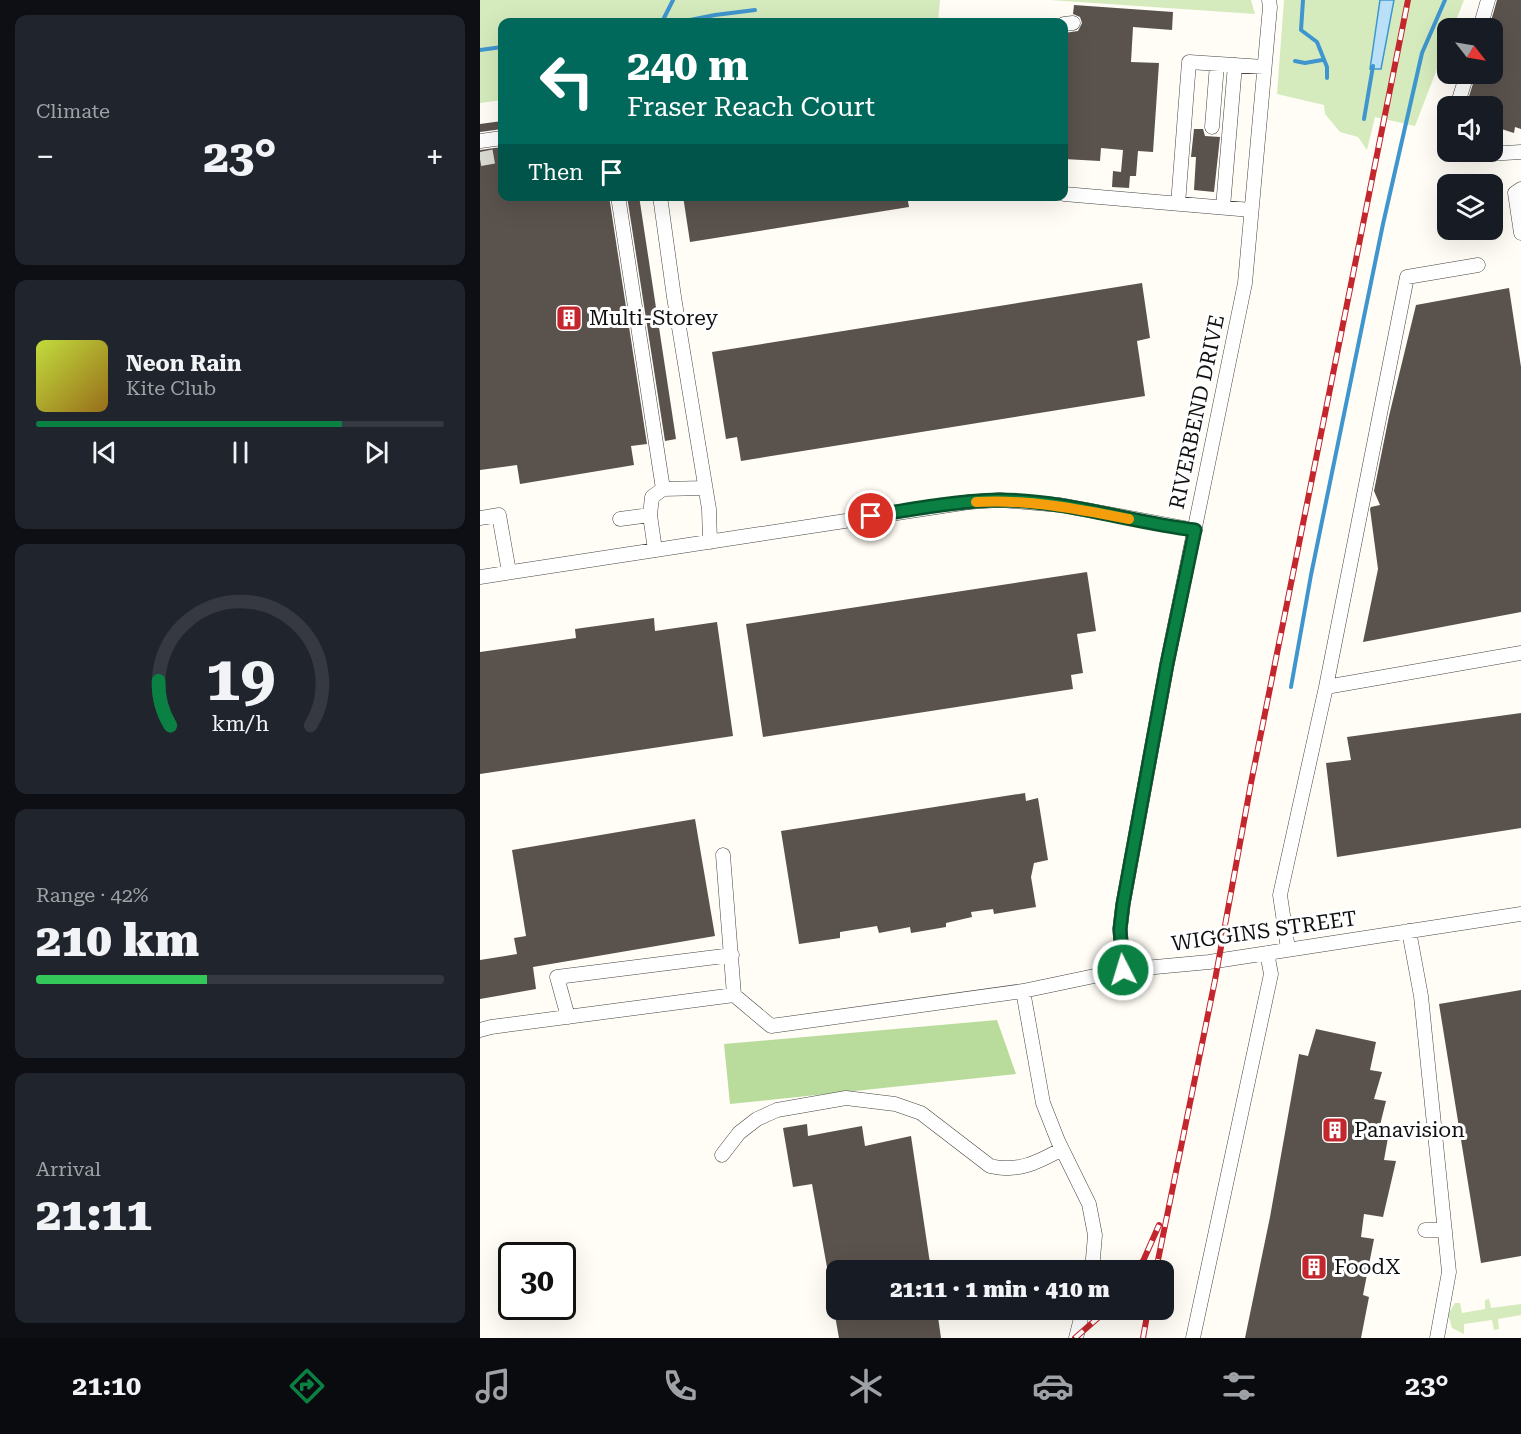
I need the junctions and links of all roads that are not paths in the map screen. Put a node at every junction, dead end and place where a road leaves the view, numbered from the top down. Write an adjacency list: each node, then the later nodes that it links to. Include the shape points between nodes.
1 (1269, 0): 6 (street, RIVERBEND DRIVE)
2 (1488, 0): 3 (street)
3 (1483, 18)
4 (1217, 64): 5 (street); 7 (street); 16 (street, via 1189,62)
5 (1235, 65): 6 (street); 17 (street)
6 (1264, 67): 18 (street, RIVERBEND DRIVE)
7 (1212, 127)
8 (498, 139): 9 (street)
9 (480, 141)
10 (1521, 152): 11 (street)
11 (1503, 153)
12 (1521, 189): 19 (street, via 1515,193)
13 (1068, 194): 16 (street)
14 (619, 201): 22 (street)
15 (661, 201): 21 (street)
16 (1178, 204): 17 (street)
17 (1224, 207): 18 (street)
18 (1251, 210): 26 (street, RIVERBEND DRIVE, via 1245,283)
19 (1521, 233)
20 (1478, 265): 32 (street, via 1407,278)
21 (704, 488): 22 (street); 27 (street)
22 (663, 489): 23 (street, via 652,498)
23 (650, 515): 25 (street); 28 (street)
24 (480, 518): 29 (street, via 499,515)
25 (620, 519)
26 (1195, 530): 27 (street, via 1060,505 1000,500 894,512); 39 (street, RIVERBEND DRIVE, via 1123,904)
27 (710, 543): 28 (street)
28 (655, 550): 29 (street)
29 (508, 572): 30 (street)
30 (480, 576)
31 (1521, 653): 32 (street)
32 (1326, 687): 36 (street, via 1280,895)
33 (723, 855): 38 (street)
34 (1521, 914): 35 (street, WIGGINS STREET)
35 (1410, 931): 36 (street, WIGGINS STREET); 47 (street, via 1421,996)
36 (1288, 950): 37 (street, WIGGINS STREET)
37 (1267, 953): 39 (street, WIGGINS STREET); 51 (street, via 1271,974)
38 (732, 955): 41 (street); 42 (street, via 557,977)
39 (1123, 970): 40 (street, WIGGINS STREET)
40 (1023, 991): 41 (street, WIGGINS STREET, via 771,1026); 44 (street, via 1043,1103)
41 (734, 995): 42 (street)
42 (568, 1017): 43 (street)
43 (480, 1030)
44 (1062, 1149): 45 (street, via 1029,1166 990,1166 921,1113 895,1104 846,1098 777,1110 757,1119 739,1133); 48 (street, via 1089,1204 1095,1235)
45 (722, 1155)
46 (1425, 1230): 47 (street)
47 (1445, 1230): 52 (street, via 1449,1272)
48 (1093, 1260)
49 (1080, 1320): 50 (street)
50 (1076, 1338)
51 (1193, 1338)
52 (1437, 1338)

